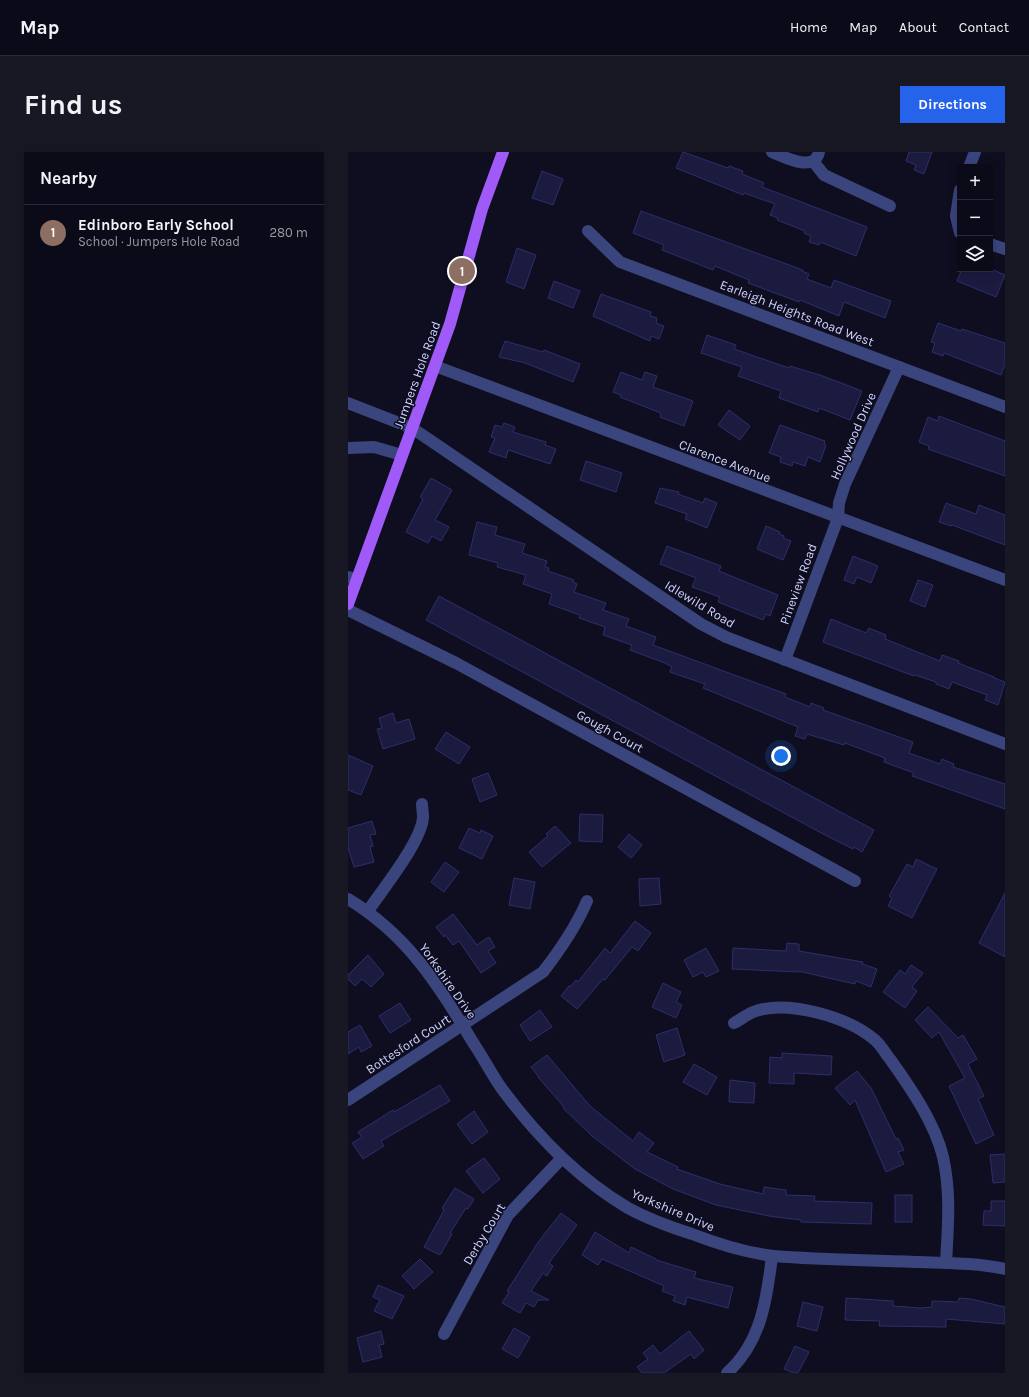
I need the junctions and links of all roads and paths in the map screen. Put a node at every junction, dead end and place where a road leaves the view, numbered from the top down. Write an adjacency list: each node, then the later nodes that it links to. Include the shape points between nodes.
1 (503, 152): 12 (main road, Jumpers Hole Road, via 482,208 459,295)
2 (772, 152): 4 (street, via 797,162)
3 (975, 152): 5 (street)
4 (816, 156): 6 (street, via 824,175)
5 (970, 164)
6 (890, 206)
7 (957, 210): 8 (street)
8 (957, 220)
9 (588, 231): 13 (street, Earleigh Heights Road West, via 620,262)
10 (993, 245): 11 (street)
11 (1005, 249)
12 (435, 366): 16 (main road, Jumpers Hole Road); 19 (street, Clarence Avenue)
13 (899, 367): 15 (street, Earleigh Heights Road West); 19 (street, Hollywood Drive, via 845,484 839,503)
14 (348, 403): 16 (street, Idlewild Road)
15 (1005, 407)
16 (412, 428): 18 (main road, Jumpers Hole Road); 24 (street, Idlewild Road, via 702,624 726,637)
17 (348, 448): 18 (street, via 374,447)
18 (402, 455): 20 (main road, Jumpers Hole Road)
19 (838, 518): 21 (street, Clarence Avenue); 24 (street, Pineview Road)
20 (352, 579): 22 (main road, Jumpers Hole Road)
21 (1005, 580)
22 (348, 604)
23 (348, 610): 27 (street, Gough Court, via 456,663)
24 (785, 660): 25 (street, Idlewild Road)
25 (1005, 744)
26 (422, 804): 30 (street, via 423,817 412,846)
27 (856, 881)
28 (348, 899): 30 (street, Yorkshire Drive)
29 (587, 901): 32 (street, Bottesford Court, via 572,931 543,972)
30 (368, 911): 32 (street, Yorkshire Drive, via 395,933 418,959)
31 (734, 1023): 36 (street, via 753,1012 767,1009 820,1013 857,1027 876,1041 910,1088 942,1155 949,1199)
32 (463, 1025): 33 (street, Bottesford Court); 34 (street, Yorkshire Drive, via 502,1088)
33 (348, 1100)
34 (562, 1158): 35 (street, Yorkshire Drive, via 605,1193 630,1209 715,1243); 38 (street, Derby Court, via 508,1215)
35 (772, 1256): 36 (street, Yorkshire Drive); 39 (street, via 767,1295 756,1334 748,1350)
36 (946, 1262): 37 (street, Yorkshire Drive)
37 (1005, 1269)
38 (444, 1334)
39 (727, 1373)

